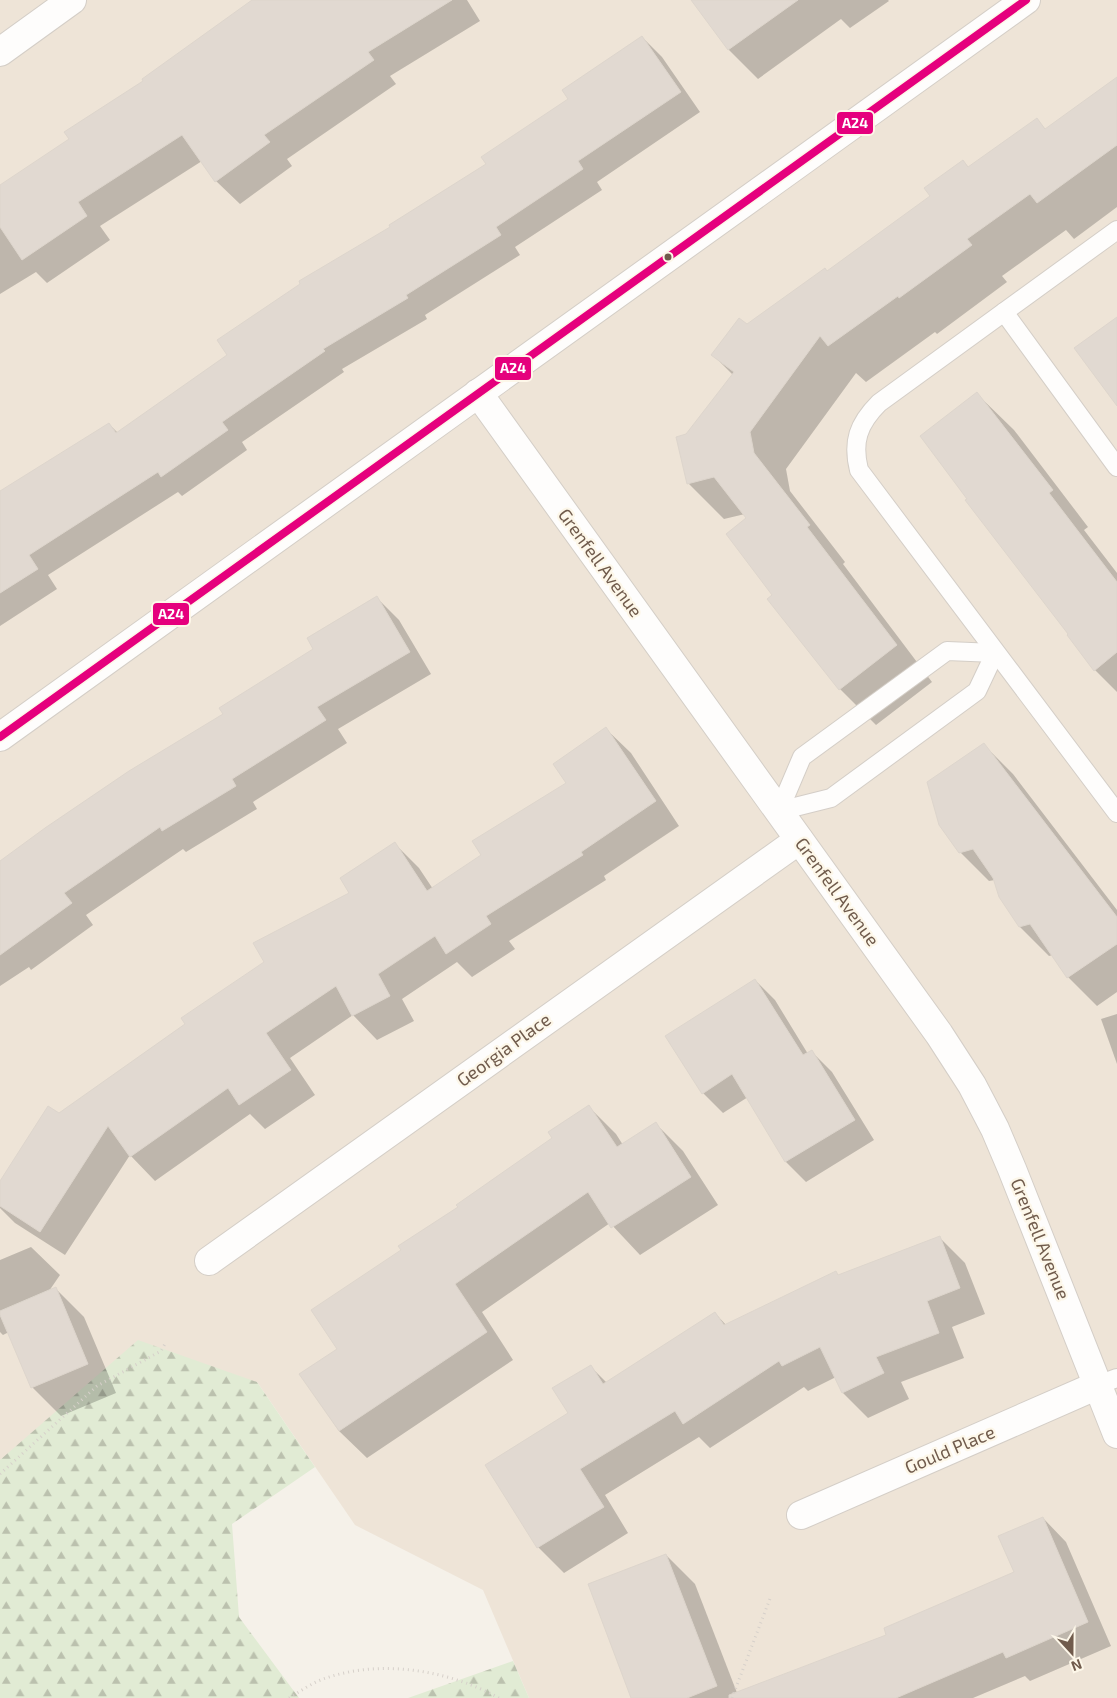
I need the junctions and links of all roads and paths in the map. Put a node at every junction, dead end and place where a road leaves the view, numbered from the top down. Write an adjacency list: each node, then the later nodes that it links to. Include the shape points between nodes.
1 (72, 0): 3 (street)
2 (1026, 0): 6 (street)
3 (0, 52)
4 (1117, 230): 5 (lane)
5 (1004, 312): 7 (lane); 8 (lane, via 878,403 866,415 857,434 855,455 859,470)
6 (478, 393): 9 (street); 10 (street, Grenfell Avenue)
7 (1117, 467)
8 (995, 653): 10 (lane, via 978,691 831,798); 10 (lane, via 947,651 802,757); 11 (lane)
9 (0, 737)
10 (779, 811): 12 (street, Grenfell Avenue)
11 (1117, 813)
12 (799, 840): 13 (street, Georgia Place); 15 (street, Grenfell Avenue, via 940,1034 972,1086 995,1129)
13 (209, 1261)
14 (166, 1342): 17 (path, via 161,1352 97,1386)
15 (1108, 1381): 16 (street, Grenfell Avenue); 18 (street, Gould Place)
16 (1117, 1434)
17 (0, 1474)
18 (801, 1515)
19 (771, 1596): 22 (path)
20 (289, 1698): 21 (path, via 324,1678 358,1669 399,1669 441,1676 479,1687)
21 (499, 1698)
22 (732, 1698)

